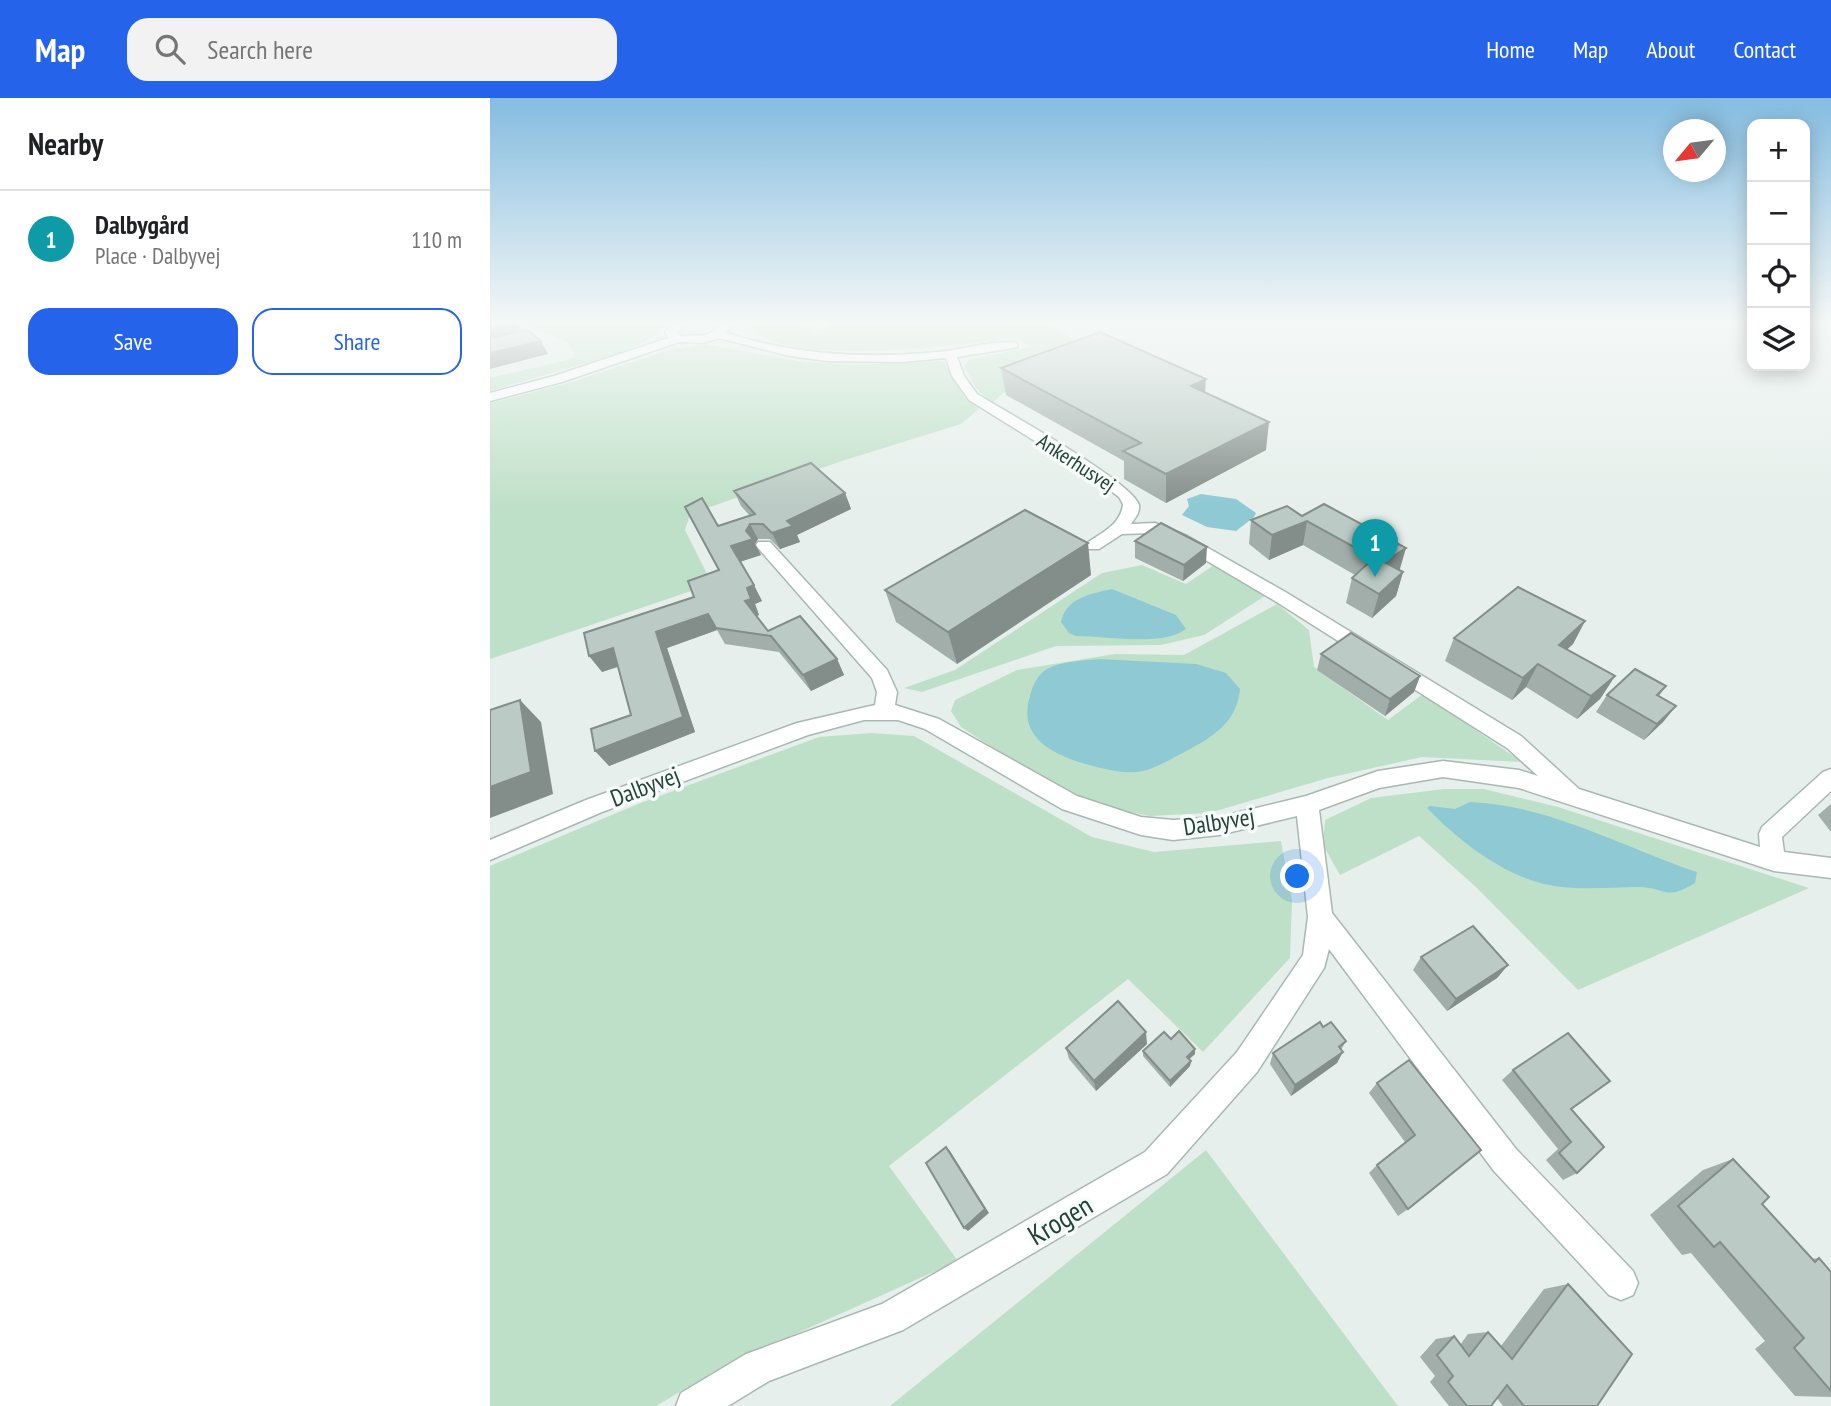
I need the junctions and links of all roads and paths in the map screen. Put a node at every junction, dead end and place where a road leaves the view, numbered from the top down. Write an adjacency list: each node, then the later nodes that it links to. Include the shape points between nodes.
1 (539, 384): 3 (street)
2 (964, 384): 4 (street, Ankerhusvej, via 973,397 1124,494 1131,504 1130,515)
3 (490, 397)
4 (1118, 528): 6 (street, Ankerhusvej); 9 (street, Dalbyvej, via 1155,528 1282,597 1514,742)
5 (764, 545): 7 (street, via 880,676 887,692)
6 (1093, 546)
7 (884, 712): 10 (street, Dalbyvej, via 932,724 1070,803 1141,825 1173,830 1219,826); 11 (street, Dalbyvej, via 804,728)
8 (1831, 778): 12 (street, via 1770,834)
9 (1572, 794): 10 (street, Dalbyvej, via 1519,779 1443,769 1378,780); 12 (street, Dalbyvej)
10 (1307, 805): 14 (street, Krogen)
11 (490, 850)
12 (1774, 861): 13 (street, Dalbyvej)
13 (1831, 867)
14 (1320, 918): 15 (street, via 1505,1160); 16 (street, Krogen, via 1315,959 1247,1062 1156,1163 891,1318 759,1367)
15 (1622, 1283)
16 (694, 1406)

